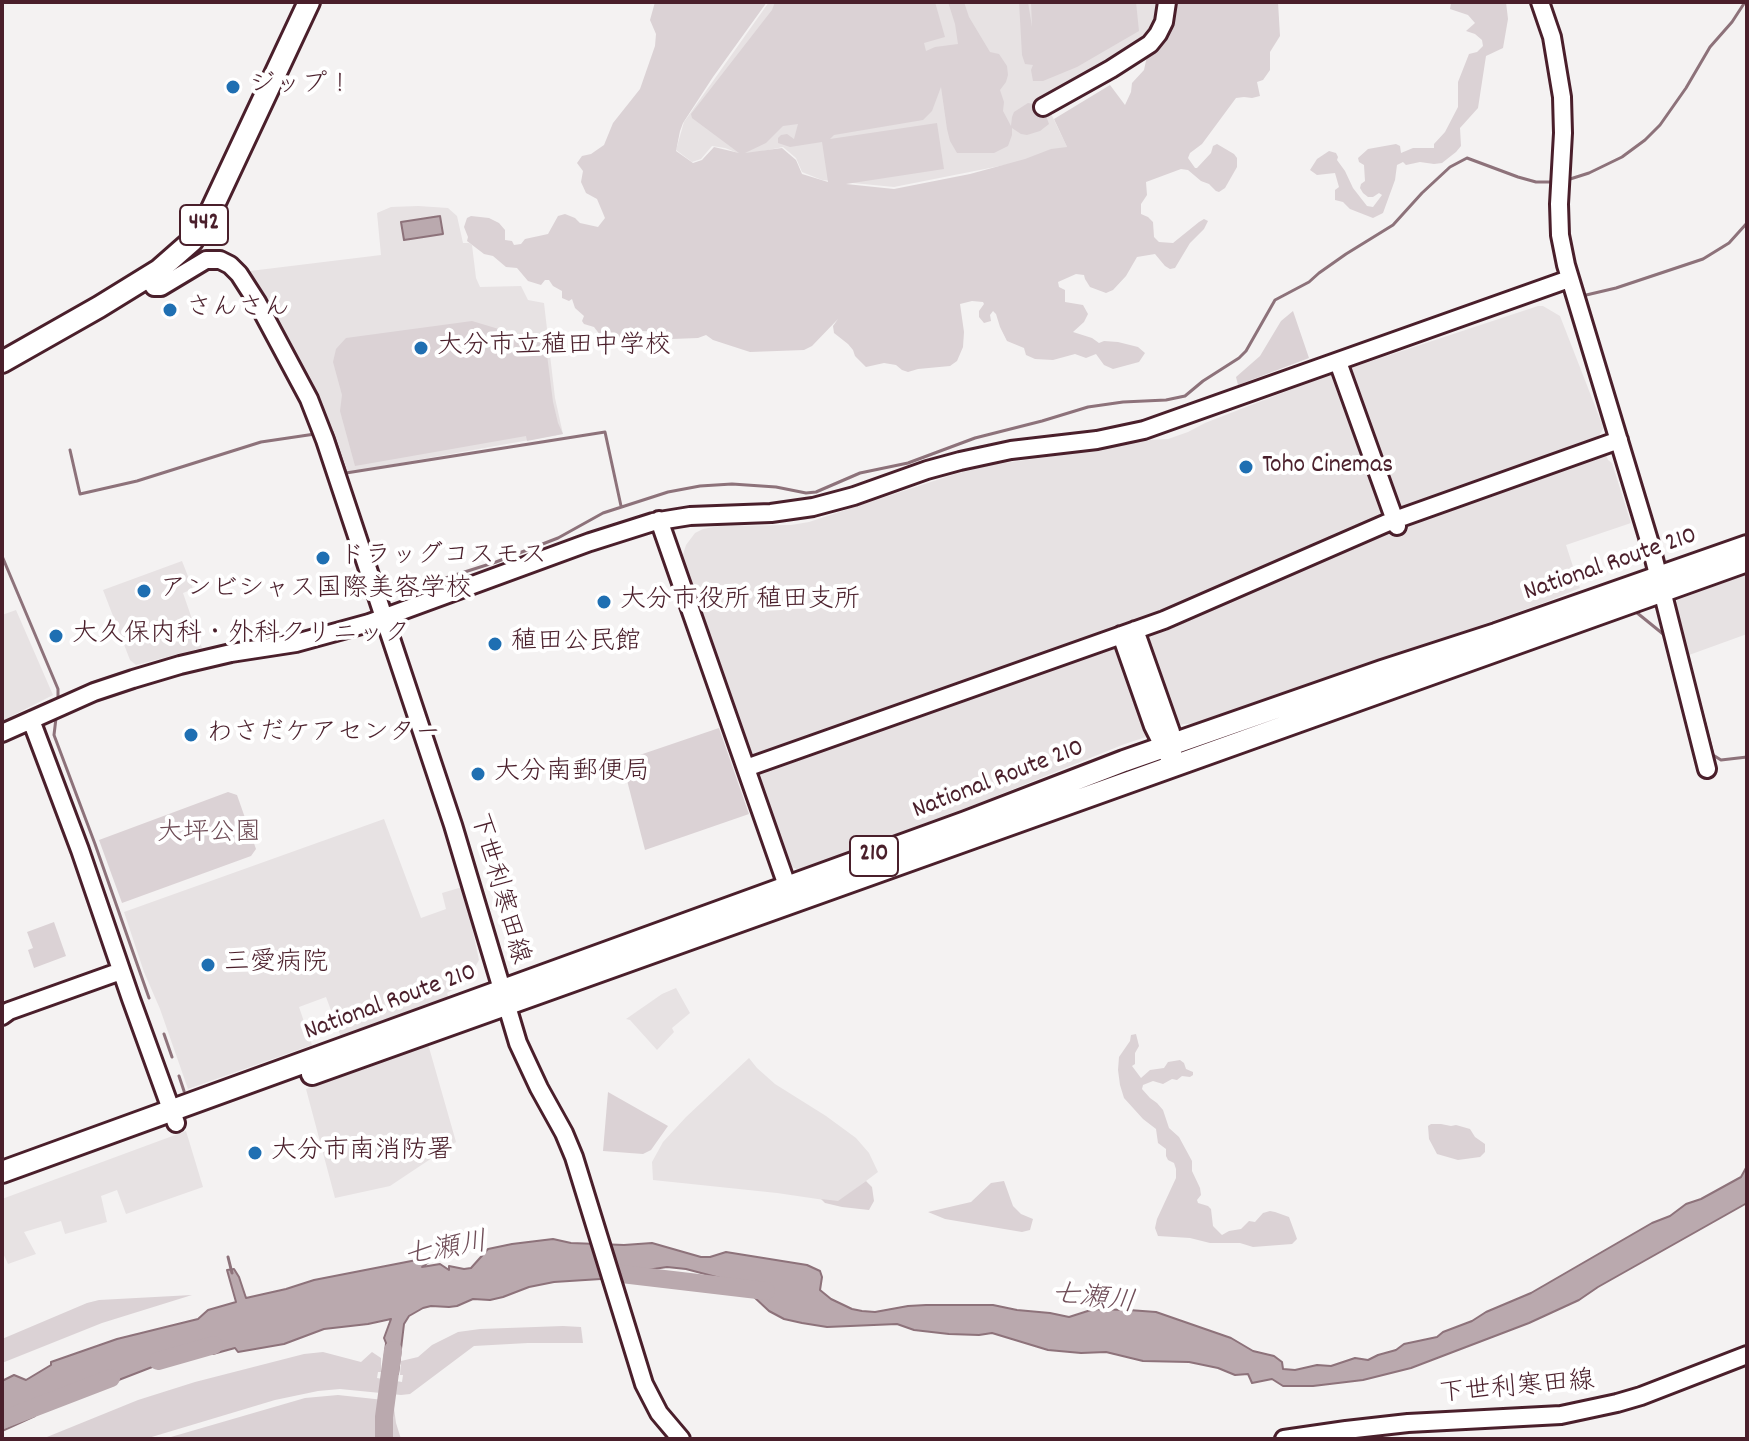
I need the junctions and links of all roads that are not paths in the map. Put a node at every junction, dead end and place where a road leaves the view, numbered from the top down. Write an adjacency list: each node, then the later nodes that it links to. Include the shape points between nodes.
1 (309, 2): 5 (highway, 442, via 206,221 185,249)
2 (1167, 2): 4 (street, via 1164,22 1150,44)
3 (1540, 2): 6 (street, via 1562,97 1559,215)
4 (1043, 107)
5 (147, 277): 7 (highway, 442); 15 (street, 下世利寒田線, via 154,287 161,287 201,261 214,259 227,263 243,279 315,411)
6 (1569, 279): 8 (street); 9 (street)
7 (2, 362)
8 (1338, 362): 10 (street, via 1144,430 960,461 813,507); 11 (street)
9 (1620, 443): 11 (street); 14 (street)
10 (659, 520): 15 (street); 22 (street)
11 (1396, 523): 16 (street)
12 (1747, 546): 14 (highway, National Route 210 / 210)
13 (1747, 561): 14 (highway, National Route 210 / 210)
14 (1660, 584): 19 (highway, National Route 210 / 210, via 1382,671); 20 (highway, National Route 210 / 210); 21 (street)
15 (384, 619): 17 (street, via 148,674); 25 (street, 下世利寒田線, via 457,836)
16 (1129, 636): 19 (street); 22 (street)
17 (31, 720): 18 (street); 24 (street)
18 (2, 733)
19 (1168, 746): 20 (street); 23 (highway, National Route 210 / 210)
20 (1174, 766): 23 (highway, National Route 210 / 210)
21 (1707, 769)
22 (747, 772): 23 (street)
23 (790, 895): 25 (highway, National Route 210 / 210)
24 (121, 971): 26 (street); 27 (street)
25 (504, 998): 27 (highway, National Route 210 / 210); 31 (street, 下世利寒田線, via 527,1065 568,1141 652,1401)
26 (2, 1016)
27 (174, 1117): 28 (highway, National Route 210 / 210); 29 (highway, National Route 210 / 210)
28 (2, 1172)
29 (2, 1185)
30 (1747, 1355): 32 (street, 下世利寒田線, via 1586,1411 1396,1424)
31 (681, 1439)
32 (1284, 1439)

